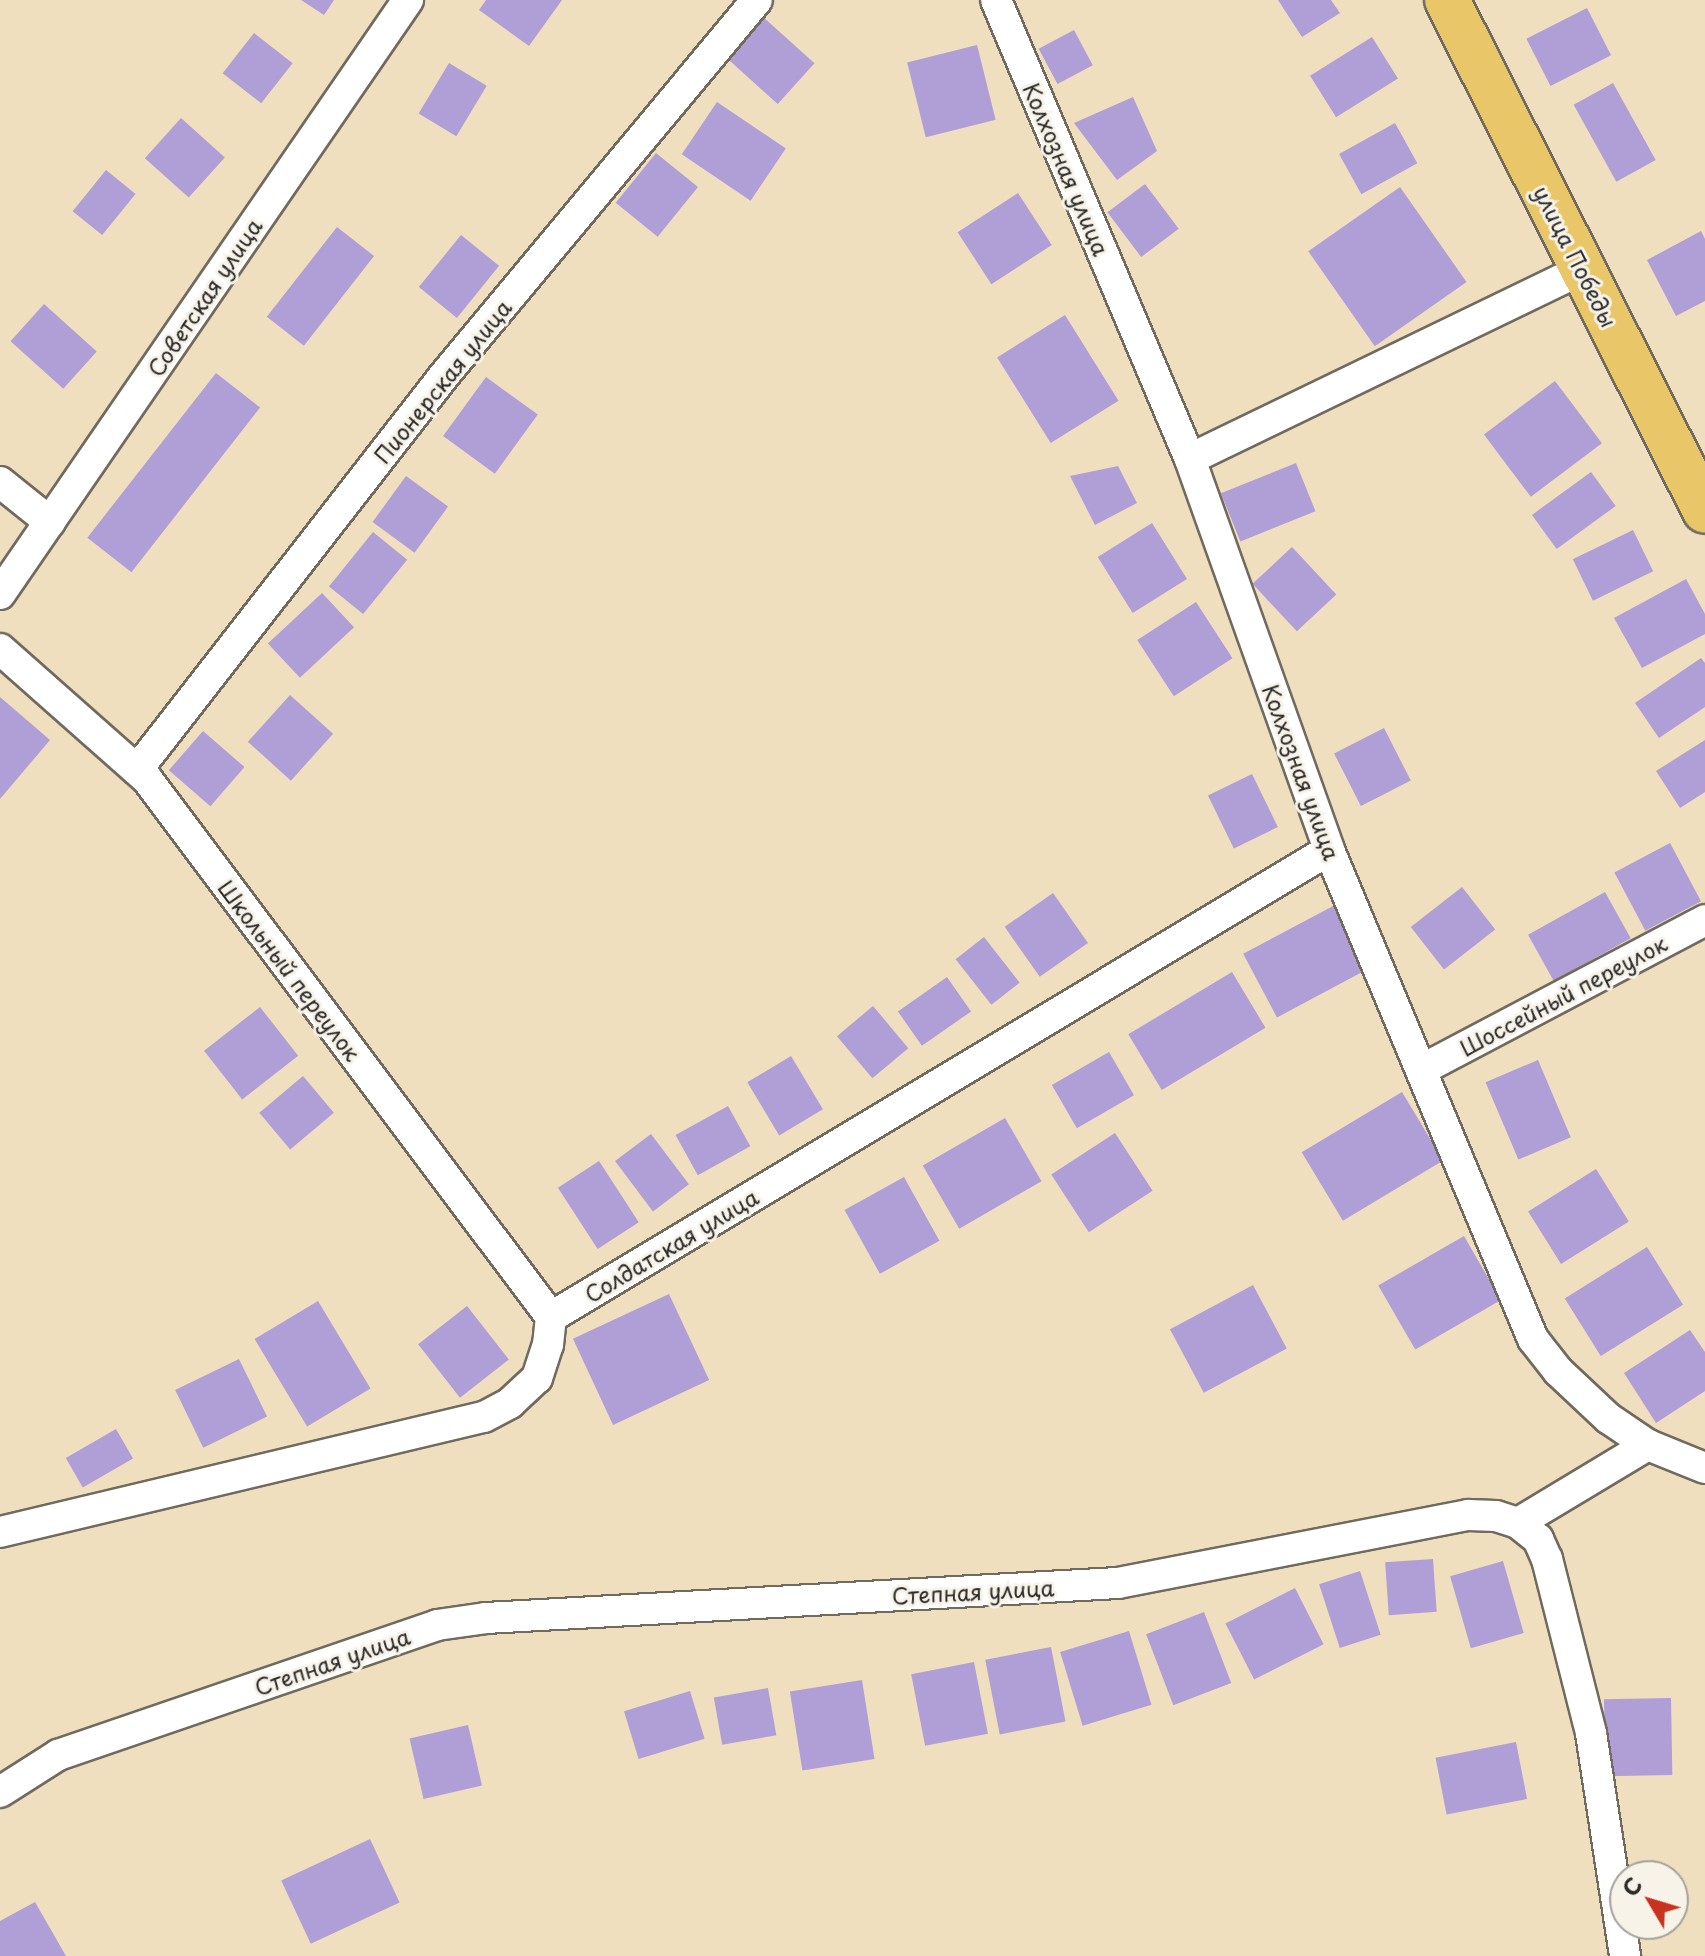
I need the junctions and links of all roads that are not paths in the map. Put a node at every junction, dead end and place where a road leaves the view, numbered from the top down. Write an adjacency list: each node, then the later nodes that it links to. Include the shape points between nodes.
1 (408, 0): 9 (street, Советская улица)
2 (757, 0): 12 (street, Пионерская улица, via 442,378)
3 (996, 0): 6 (street, Колхозная улица)
4 (1447, 0): 5 (main road, улица Победы)
5 (1583, 269): 6 (street); 8 (main road, улица Победы)
6 (1190, 459): 13 (street, Колхозная улица)
7 (0, 482): 9 (street)
8 (1705, 511)
9 (50, 522): 10 (street, Советская улица)
10 (0, 594)
11 (0, 649): 12 (street, Школьный переулок)
12 (137, 770): 16 (street, Школьный переулок)
13 (1329, 850): 15 (street, Колхозная улица); 16 (street, Солдатская улица)
14 (1705, 920): 15 (street, Шоссейный переулок)
15 (1421, 1070): 17 (street, Колхозная улица, via 1533,1339 1608,1418)
16 (551, 1317): 20 (street, via 537,1378 510,1403 484,1417)
17 (1648, 1445): 18 (street, Колхозная улица); 19 (street)
18 (1705, 1468)
19 (1518, 1523): 21 (street, Степная улица, via 1468,1515 1118,1583 437,1625 58,1755); 22 (street, via 1538,1539 1547,1559 1591,1733)
20 (0, 1532)
21 (0, 1792)
22 (1625, 1956)

